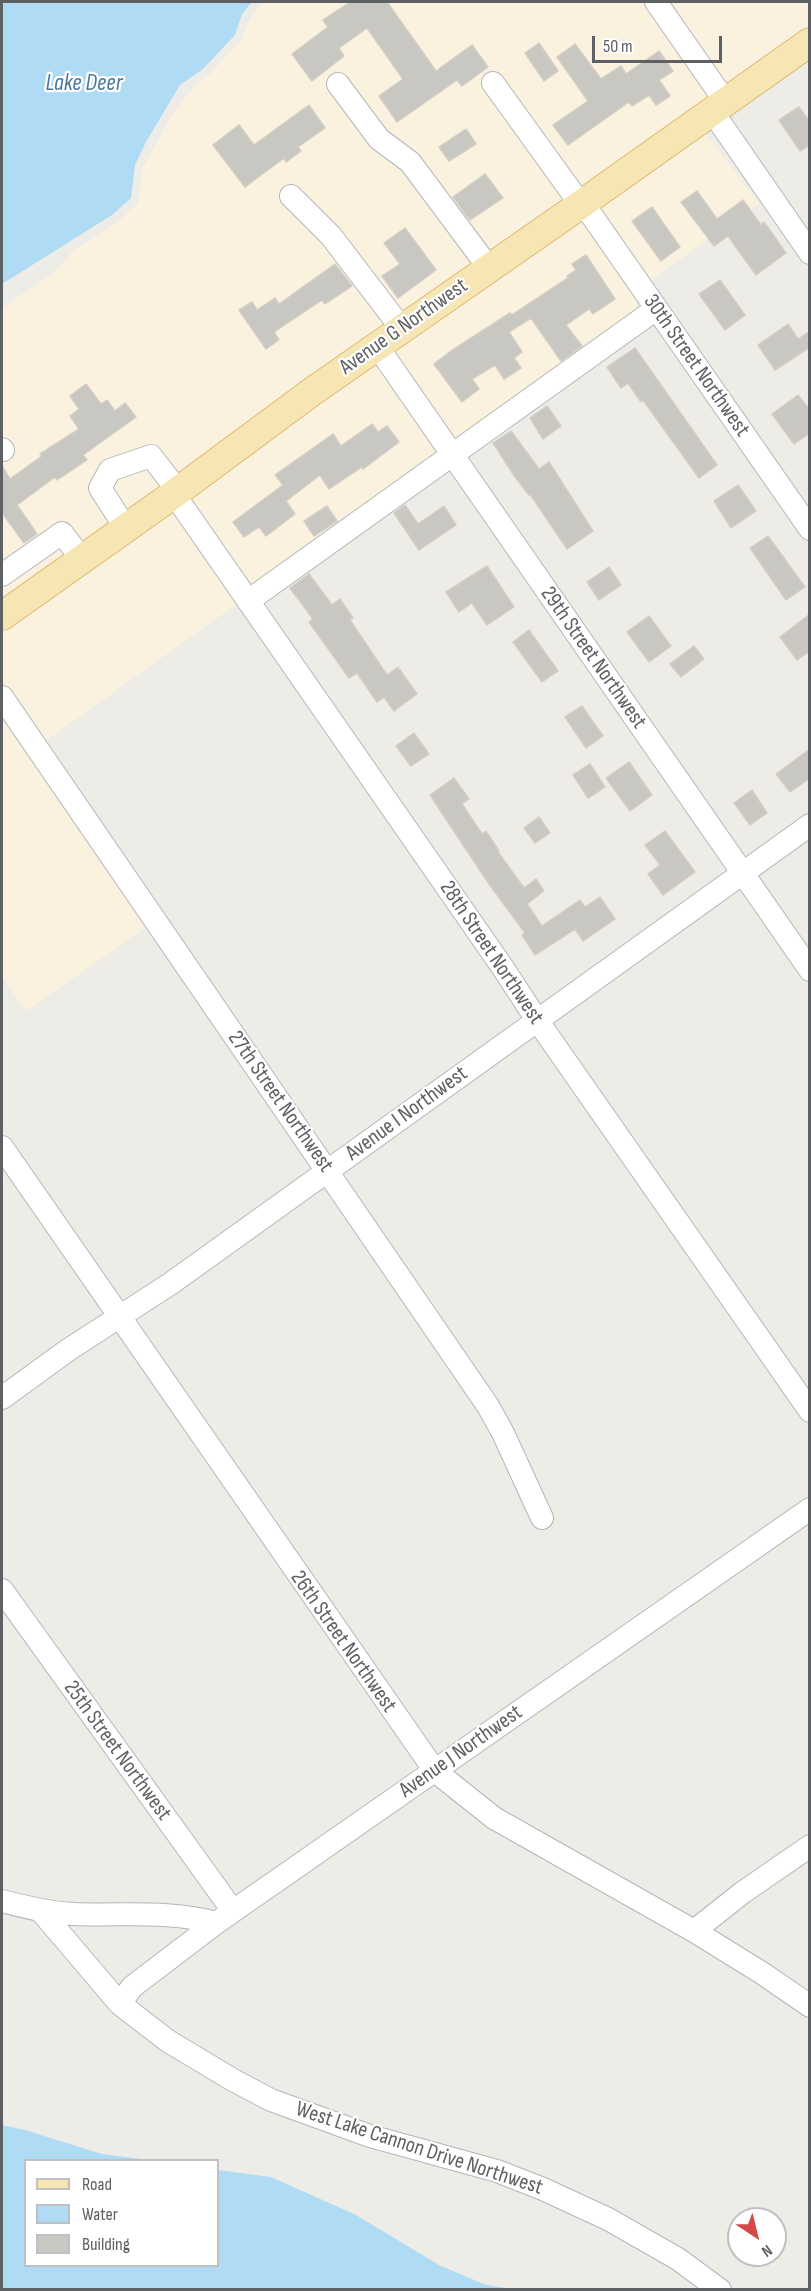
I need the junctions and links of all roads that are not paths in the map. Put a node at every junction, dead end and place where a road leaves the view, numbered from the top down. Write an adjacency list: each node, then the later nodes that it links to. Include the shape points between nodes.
1 (656, 2): 5 (street)
2 (810, 42): 5 (main road, Avenue G Northwest)
3 (493, 83): 7 (street, 30th Street Northwest)
4 (338, 84): 9 (street, via 379,139 410,162)
5 (719, 106): 7 (main road, Avenue G Northwest); 8 (street)
6 (291, 196): 11 (street, via 331,236)
7 (582, 204): 9 (main road, Avenue G Northwest); 10 (street, 30th Street Northwest)
8 (810, 253)
9 (489, 268): 11 (main road, Avenue G Northwest)
10 (656, 309): 13 (street); 16 (street, 30th Street Northwest)
11 (402, 329): 12 (main road, Avenue G Northwest)
12 (377, 346): 13 (street, 29th Street Northwest); 14 (main road, Avenue G Northwest)
13 (453, 454): 19 (street); 23 (street, 29th Street Northwest)
14 (176, 492): 15 (main road, Avenue G Northwest); 15 (street, 28th Street Northwest, via 151,456 110,470 100,488); 19 (street, 28th Street Northwest)
15 (125, 527): 17 (main road, Avenue G Northwest)
16 (810, 529)
17 (81, 558): 18 (street, via 62,533); 20 (main road, Avenue G Northwest)
18 (2, 575)
19 (248, 602): 25 (street, 28th Street Northwest)
20 (5, 606)
21 (2, 696): 27 (street, 27th Street Northwest)
22 (810, 825): 23 (street, Avenue I Northwest)
23 (741, 874): 24 (street, 29th Street Northwest); 25 (street, Avenue I Northwest)
24 (810, 970)
25 (537, 1020): 27 (street, Avenue I Northwest); 30 (street, 28th Street Northwest)
26 (2, 1147): 28 (street, 26th Street Northwest)
27 (328, 1170): 28 (street, Avenue I Northwest, via 170,1284); 32 (street, 27th Street Northwest, via 488,1406)
28 (118, 1316): 29 (street, Avenue I Northwest); 34 (street, 26th Street Northwest)
29 (2, 1398)
30 (810, 1411)
31 (810, 1509): 34 (street, Avenue J Northwest)
32 (543, 1518)
33 (2, 1590): 38 (street, 25th Street Northwest)
34 (435, 1771): 38 (street, Avenue J Northwest); 39 (street, 26th Street Northwest, via 494,1818)
35 (810, 1846): 39 (street)
36 (2, 1900): 37 (street)
37 (40, 1910): 38 (street); 40 (street, West Lake Cannon Drive Northwest)
38 (225, 1917): 40 (street, Avenue J Northwest, via 132,1987)
39 (694, 1931): 41 (street, 26th Street Northwest)
40 (120, 2004): 42 (street, West Lake Cannon Drive Northwest, via 168,2041 271,2100 370,2136 497,2171 543,2188 608,2219 678,2259)
41 (810, 2006)
42 (720, 2289)

